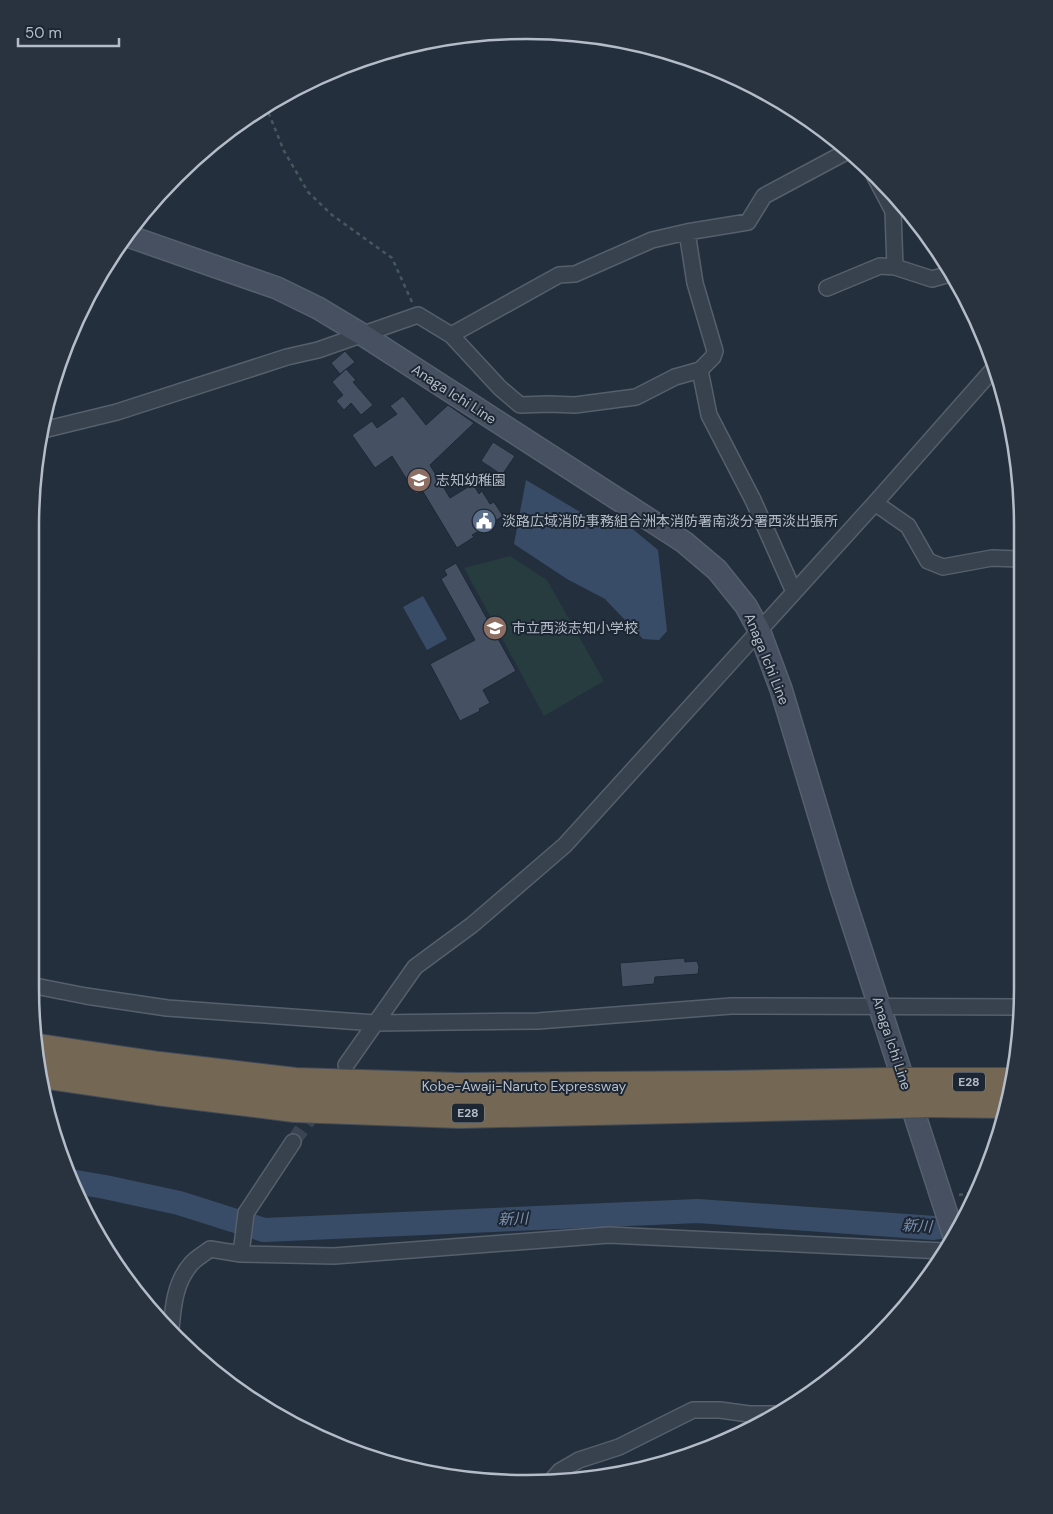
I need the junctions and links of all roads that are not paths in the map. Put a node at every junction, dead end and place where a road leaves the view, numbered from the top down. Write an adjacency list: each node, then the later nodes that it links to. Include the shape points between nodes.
1 (841, 154): 3 (street, via 764,196 748,222)
2 (886, 198): 5 (street, via 893,211)
3 (687, 232): 9 (street, via 652,240 575,274 559,275); 10 (street, via 696,283 715,351)
4 (134, 238): 8 (main road, Anaga Ichi Line, via 277,288)
5 (895, 266): 6 (street, via 932,279); 7 (street, via 880,266)
6 (944, 276)
7 (827, 288)
8 (363, 335): 9 (street, via 418,314); 13 (street, via 287,356 117,412); 14 (main road, Anaga Ichi Line)
9 (451, 335): 12 (street)
10 (700, 370): 12 (street, via 675,376 636,397 575,406); 17 (street, via 709,415 753,500)
11 (989, 374): 15 (street)
12 (520, 405): 14 (street)
13 (48, 429)
14 (514, 433): 18 (main road, Anaga Ichi Line, via 684,542 717,570 746,606)
15 (875, 503): 16 (street, via 908,526 928,561 935,564 943,567 992,558); 17 (street)
16 (1014, 559)
17 (794, 592): 18 (street)
18 (759, 630): 20 (main road, Anaga Ichi Line, via 781,689); 22 (street, via 565,845 472,925 415,968)
19 (39, 987): 22 (street, via 167,1008)
20 (880, 1007): 21 (street); 22 (street, via 732,1006 538,1020); 31 (main road, Anaga Ichi Line)
21 (1013, 1007)
22 (375, 1023): 24 (street)
23 (43, 1049): 28 (highway, Kobe-Awaji-Naruto Expressway / E28, via 295,1082 459,1087 722,1085)
24 (346, 1065)
25 (47, 1075): 28 (highway, Kobe-Awaji-Naruto Expressway / E28, via 295,1108 470,1114)
26 (1005, 1083): 27 (highway, Kobe-Awaji-Naruto Expressway / E28)
27 (929, 1092): 28 (highway, Kobe-Awaji-Naruto Expressway / E28, bridge); 29 (highway, Kobe-Awaji-Naruto Expressway / E28)
28 (893, 1093)
29 (1001, 1103)
30 (293, 1142): 33 (street, via 246,1213)
31 (951, 1227)
32 (937, 1251): 33 (street, via 609,1235 334,1256)
33 (241, 1254): 34 (street, via 210,1249 191,1264 179,1283)
34 (172, 1322)
35 (763, 1414): 36 (street, via 693,1410 619,1447 580,1460)
36 (557, 1474)

